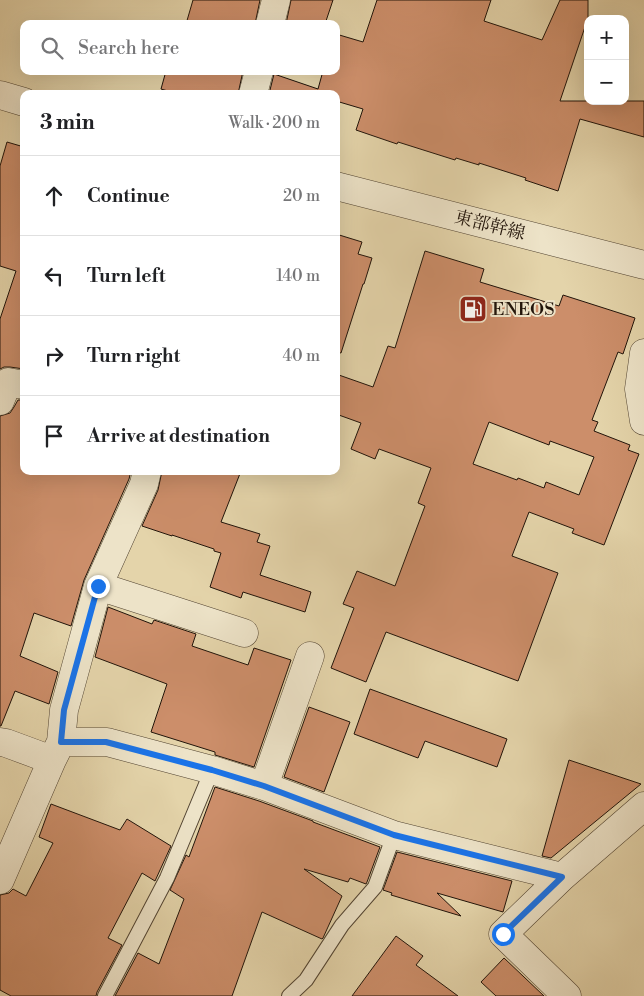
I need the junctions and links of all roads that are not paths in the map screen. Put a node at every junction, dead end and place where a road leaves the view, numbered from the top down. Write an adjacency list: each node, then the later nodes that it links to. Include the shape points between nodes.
1 (276, 0): 2 (street)
2 (271, 20)
3 (258, 75): 4 (street)
4 (254, 90)
5 (0, 95): 6 (street)
6 (20, 101)
7 (340, 187): 8 (street, 東部幹線)
8 (644, 265)
9 (644, 353): 12 (street, via 639,389)
10 (20, 384): 11 (street, via 8,382)
11 (0, 400)
12 (644, 421)
13 (146, 475): 14 (street)
14 (98, 586): 15 (street); 18 (street, via 64,710)
15 (244, 633)
16 (310, 656): 20 (street)
17 (0, 742): 18 (street)
18 (57, 751): 19 (street, via 106,742); 24 (street)
19 (212, 770): 20 (street); 25 (lane, via 167,878)
20 (264, 786): 22 (street)
21 (644, 806): 23 (street)
22 (394, 835): 23 (street); 26 (lane, via 375,887 342,925 306,980)
23 (562, 877): 27 (street, via 503,934)
24 (0, 880)
25 (105, 996)
26 (289, 996)
27 (567, 996)

